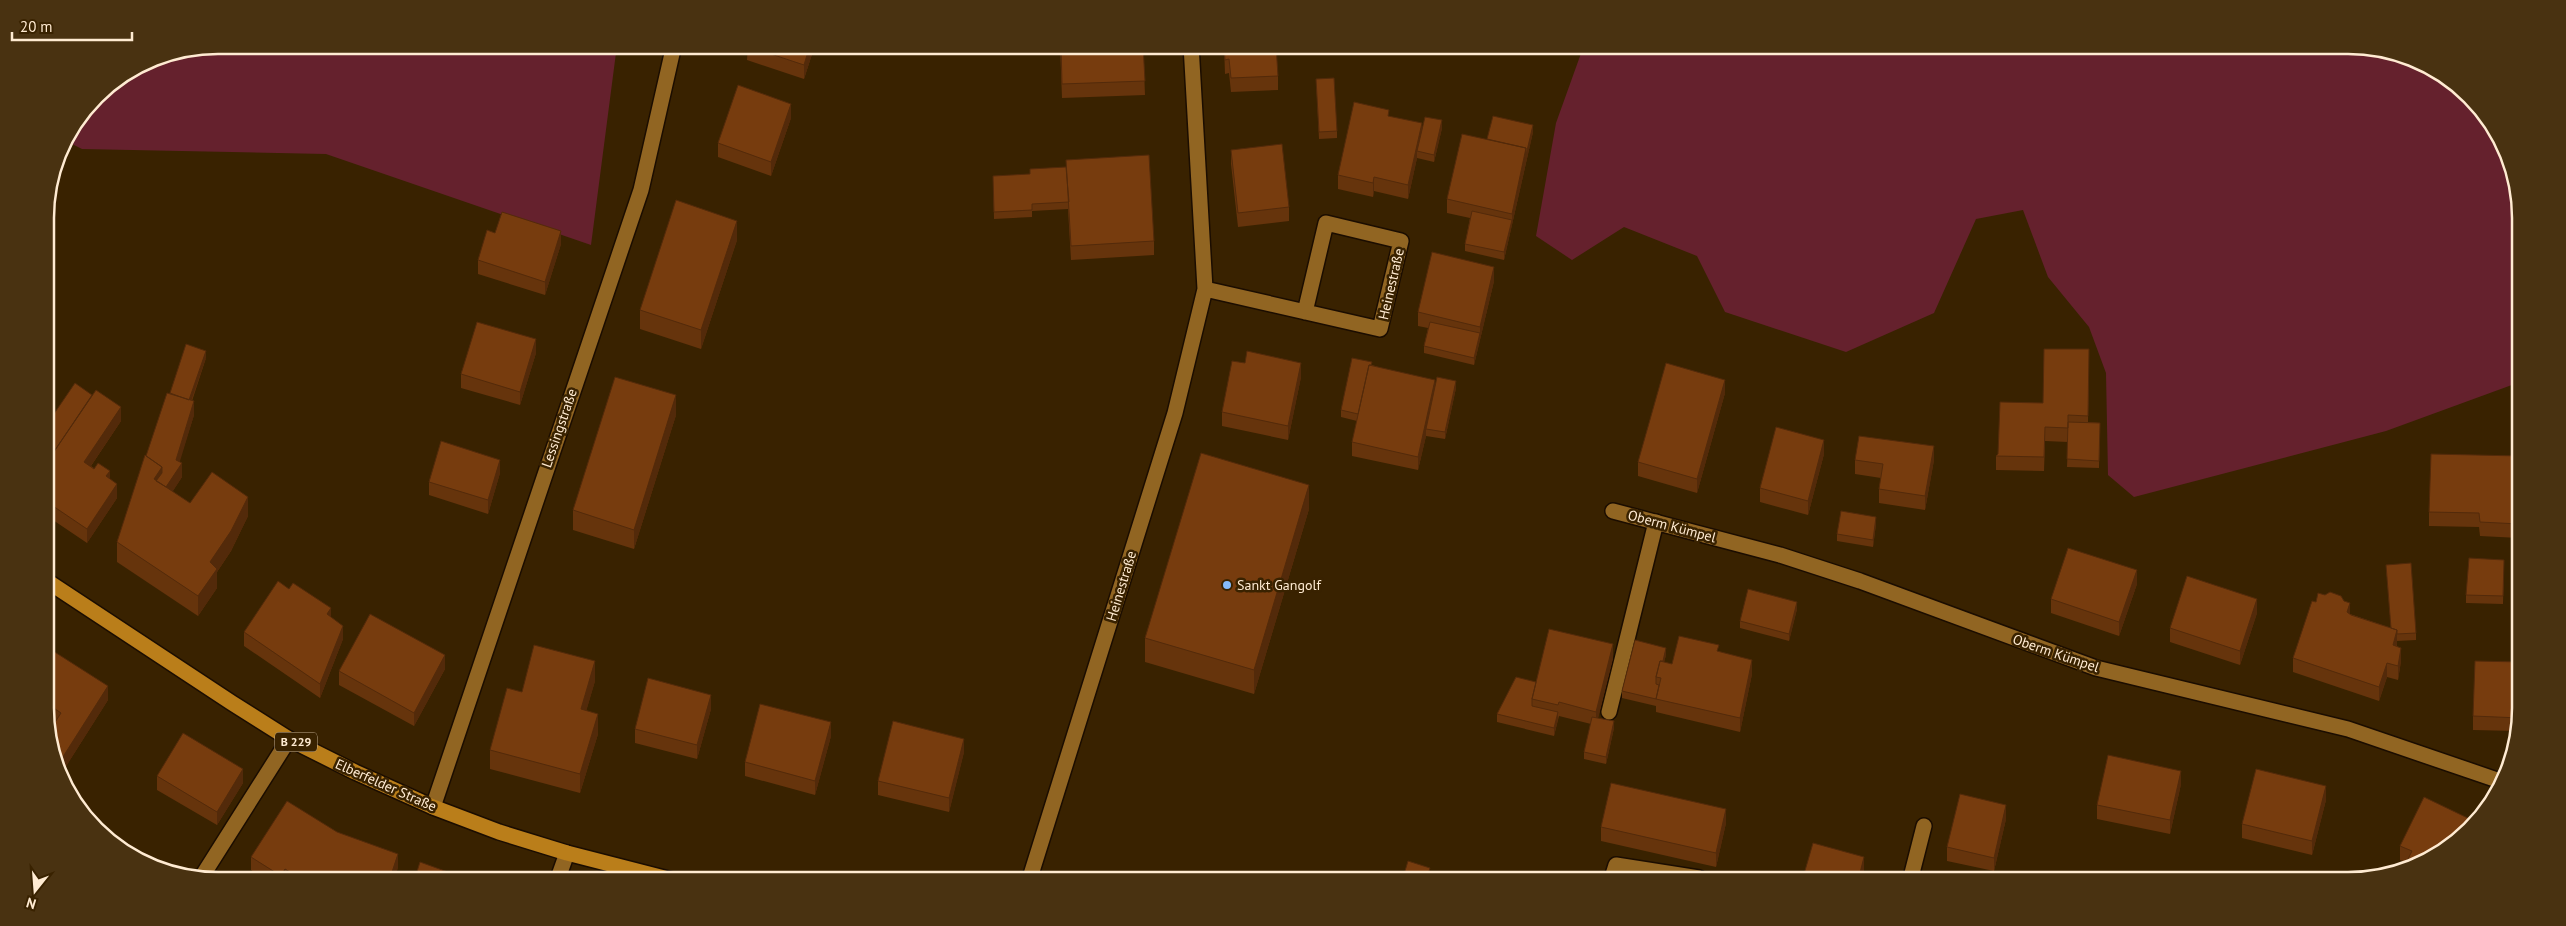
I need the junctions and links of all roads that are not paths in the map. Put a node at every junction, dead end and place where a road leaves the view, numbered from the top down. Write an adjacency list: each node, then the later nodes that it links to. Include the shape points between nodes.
1 (672, 54): 11 (street, Lessingstraße, via 641,190)
2 (1192, 54): 3 (street, Heinestraße)
3 (1205, 289): 4 (street, Heinestraße); 17 (street, Heinestraße, via 1175,413)
4 (1305, 312): 4 (street, Heinestraße, via 1326,223 1401,240 1380,329)
5 (1613, 511): 6 (street, Oberm Kümpel)
6 (1656, 522): 8 (street); 10 (street, Oberm Kümpel, via 1780,554 2096,668 2348,730)
7 (54, 586): 9 (main road, Elberfelder Straße / B 229)
8 (1609, 712)
9 (289, 738): 11 (main road, Elberfelder Straße / B 229, via 354,772); 14 (street)
10 (2496, 780)
11 (433, 807): 13 (main road, Elberfelder Straße / B 229)
12 (1924, 826): 20 (street)
13 (566, 853): 15 (street); 16 (main road, Elberfelder Straße / B 229)
14 (205, 872)
15 (560, 872)
16 (641, 872)
17 (1032, 872)
18 (1614, 872): 19 (street, via 1616,865)
19 (1661, 872)
20 (1912, 872)

